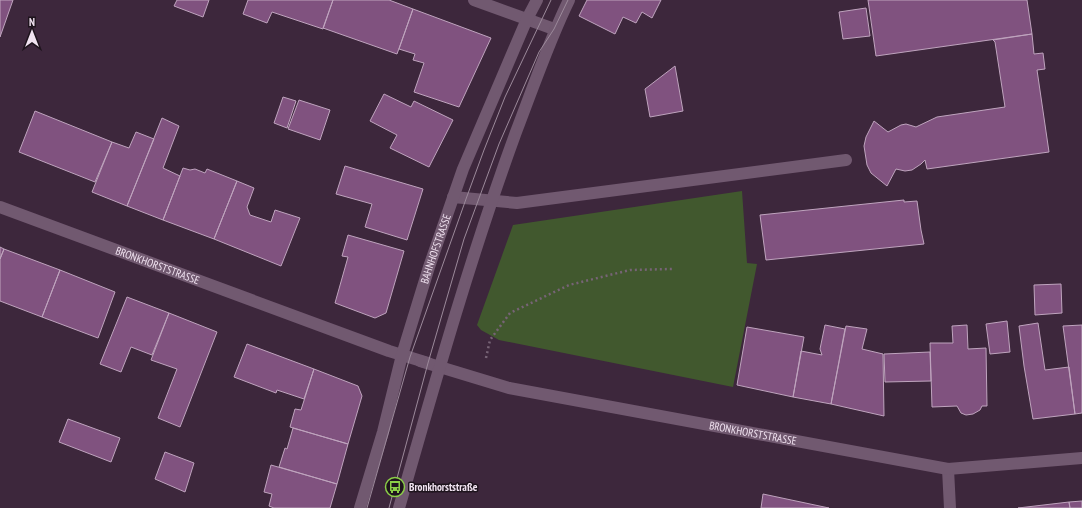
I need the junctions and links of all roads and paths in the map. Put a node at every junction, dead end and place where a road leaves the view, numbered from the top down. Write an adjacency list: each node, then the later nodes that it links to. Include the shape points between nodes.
1 (474, 0): 4 (street)
2 (537, 0): 4 (street, BAHNHOFSTRASSE)
3 (569, 0): 5 (street)
4 (527, 19): 5 (street); 7 (street, BAHNHOFSTRASSE)
5 (554, 29): 8 (street)
6 (846, 160): 8 (street, via 517,203)
7 (453, 197): 8 (street); 11 (street, BAHNHOFSTRASSE)
8 (491, 201): 12 (street)
9 (0, 207): 11 (street, BRONKHORSTSTRASSE)
10 (672, 269): 13 (path, via 630,270 569,285 510,313 490,340)
11 (402, 355): 12 (street, BRONKHORSTSTRASSE); 16 (street, BAHNHOFSTRASSE, via 383,432)
12 (440, 367): 13 (street, BRONKHORSTSTRASSE); 17 (street)
13 (482, 380): 15 (street, BRONKHORSTSTRASSE, via 516,390)
14 (1082, 458): 15 (street, BRONKHORSTSTRASSE)
15 (948, 469): 18 (street)
16 (360, 508)
17 (399, 508)
18 (950, 508)

